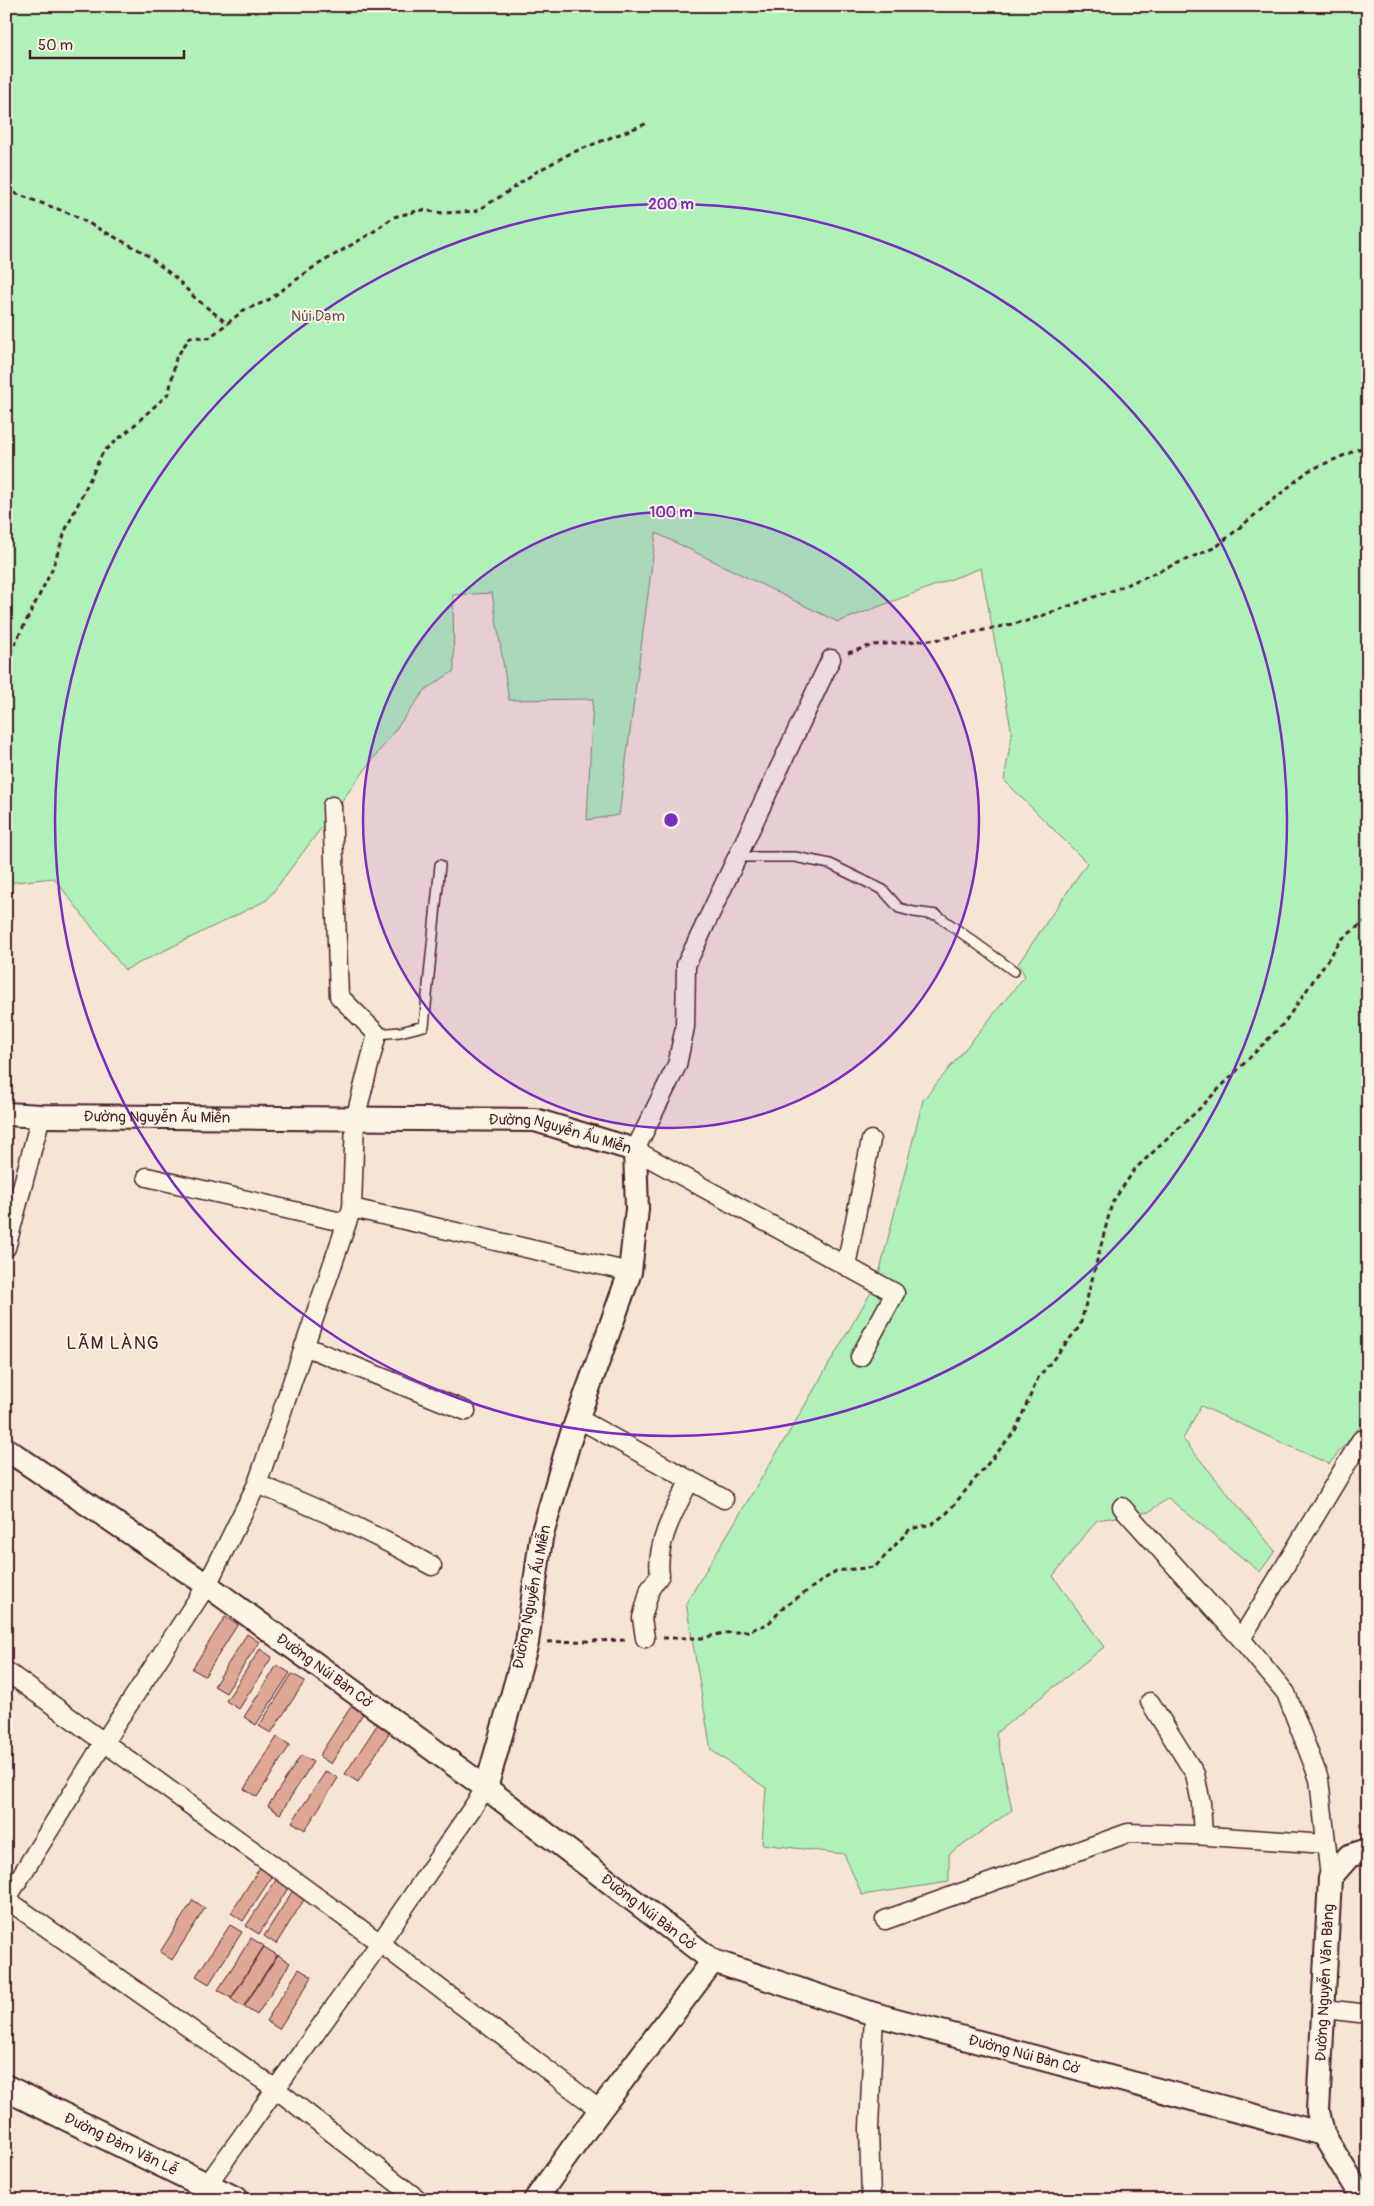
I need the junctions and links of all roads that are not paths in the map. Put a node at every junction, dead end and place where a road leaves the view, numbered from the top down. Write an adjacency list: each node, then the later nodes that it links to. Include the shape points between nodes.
1 (830, 659): 3 (street)
2 (332, 806): 6 (street, via 339,996)
3 (738, 857): 5 (lane, via 795,857 830,864 883,890 899,908 937,915); 11 (street, via 686,965 685,1027 677,1065)
4 (440, 865): 6 (lane, via 424,1026)
5 (1014, 971)
6 (377, 1034): 9 (street)
7 (6, 1114): 8 (street, Đường Nguyễn Ấu Miễn)
8 (41, 1116): 9 (street, Đường Nguyễn Ấu Miễn); 14 (street)
9 (355, 1119): 11 (street, Đường Nguyễn Ấu Miễn, via 535,1120); 13 (street)
10 (871, 1140): 15 (street)
11 (635, 1150): 15 (street); 16 (street, Đường Nguyễn Ấu Miễn, via 637,1209)
12 (147, 1177): 13 (street)
13 (349, 1216): 16 (street); 17 (street)
14 (6, 1248)
15 (846, 1266): 18 (street, via 895,1293)
16 (630, 1272): 20 (street, Đường Nguyễn Ấu Miễn)
17 (304, 1346): 19 (street); 24 (street)
18 (860, 1357)
19 (466, 1411)
20 (577, 1418): 23 (street); 34 (street, Đường Nguyễn Ấu Miễn, via 541,1538 527,1643)
21 (1362, 1440): 30 (street)
22 (6, 1450): 28 (street, Đường Núi Bàn Cờ)
23 (690, 1480): 25 (street); 29 (street, via 668,1528 658,1563 660,1575 650,1589 642,1618)
24 (257, 1484): 27 (street, via 383,1538); 28 (street)
25 (724, 1499)
26 (1122, 1508): 30 (street)
27 (432, 1566)
28 (207, 1585): 33 (street); 34 (street, Đường Núi Bàn Cờ)
29 (645, 1638)
30 (1241, 1639): 36 (street, via 1286,1693 1319,1779)
31 (6, 1671): 33 (street)
32 (1150, 1702): 35 (street, via 1195,1774)
33 (104, 1742): 39 (street); 41 (street)
34 (486, 1788): 41 (street); 42 (street, Đường Núi Bàn Cờ)
35 (1203, 1835): 36 (street); 40 (street, via 1128,1833)
36 (1326, 1844): 38 (street)
37 (1368, 1850): 38 (street, via 1349,1856)
38 (1330, 1878): 43 (street, Đường Nguyễn Văn Bảng)
39 (6, 1899): 47 (street)
40 (885, 1920)
41 (380, 1943): 47 (street); 48 (street)
42 (713, 1961): 44 (street, Đường Núi Bàn Cờ); 48 (street)
43 (1324, 2009): 45 (street); 49 (street, Đường Nguyễn Văn Bảng, via 1318,2111)
44 (874, 2014): 49 (street, Đường Núi Bàn Cờ); 54 (street, via 869,2128)
45 (1368, 2014)
46 (6, 2088): 50 (main road, Đường Đàm Văn Lễ)
47 (277, 2090): 50 (street); 52 (street)
48 (600, 2110): 53 (street)
49 (1324, 2134): 55 (street)
50 (207, 2186): 51 (main road, Đường Đàm Văn Lễ)
51 (236, 2200)
52 (418, 2200)
53 (535, 2200)
54 (870, 2200)
55 (1363, 2200)

